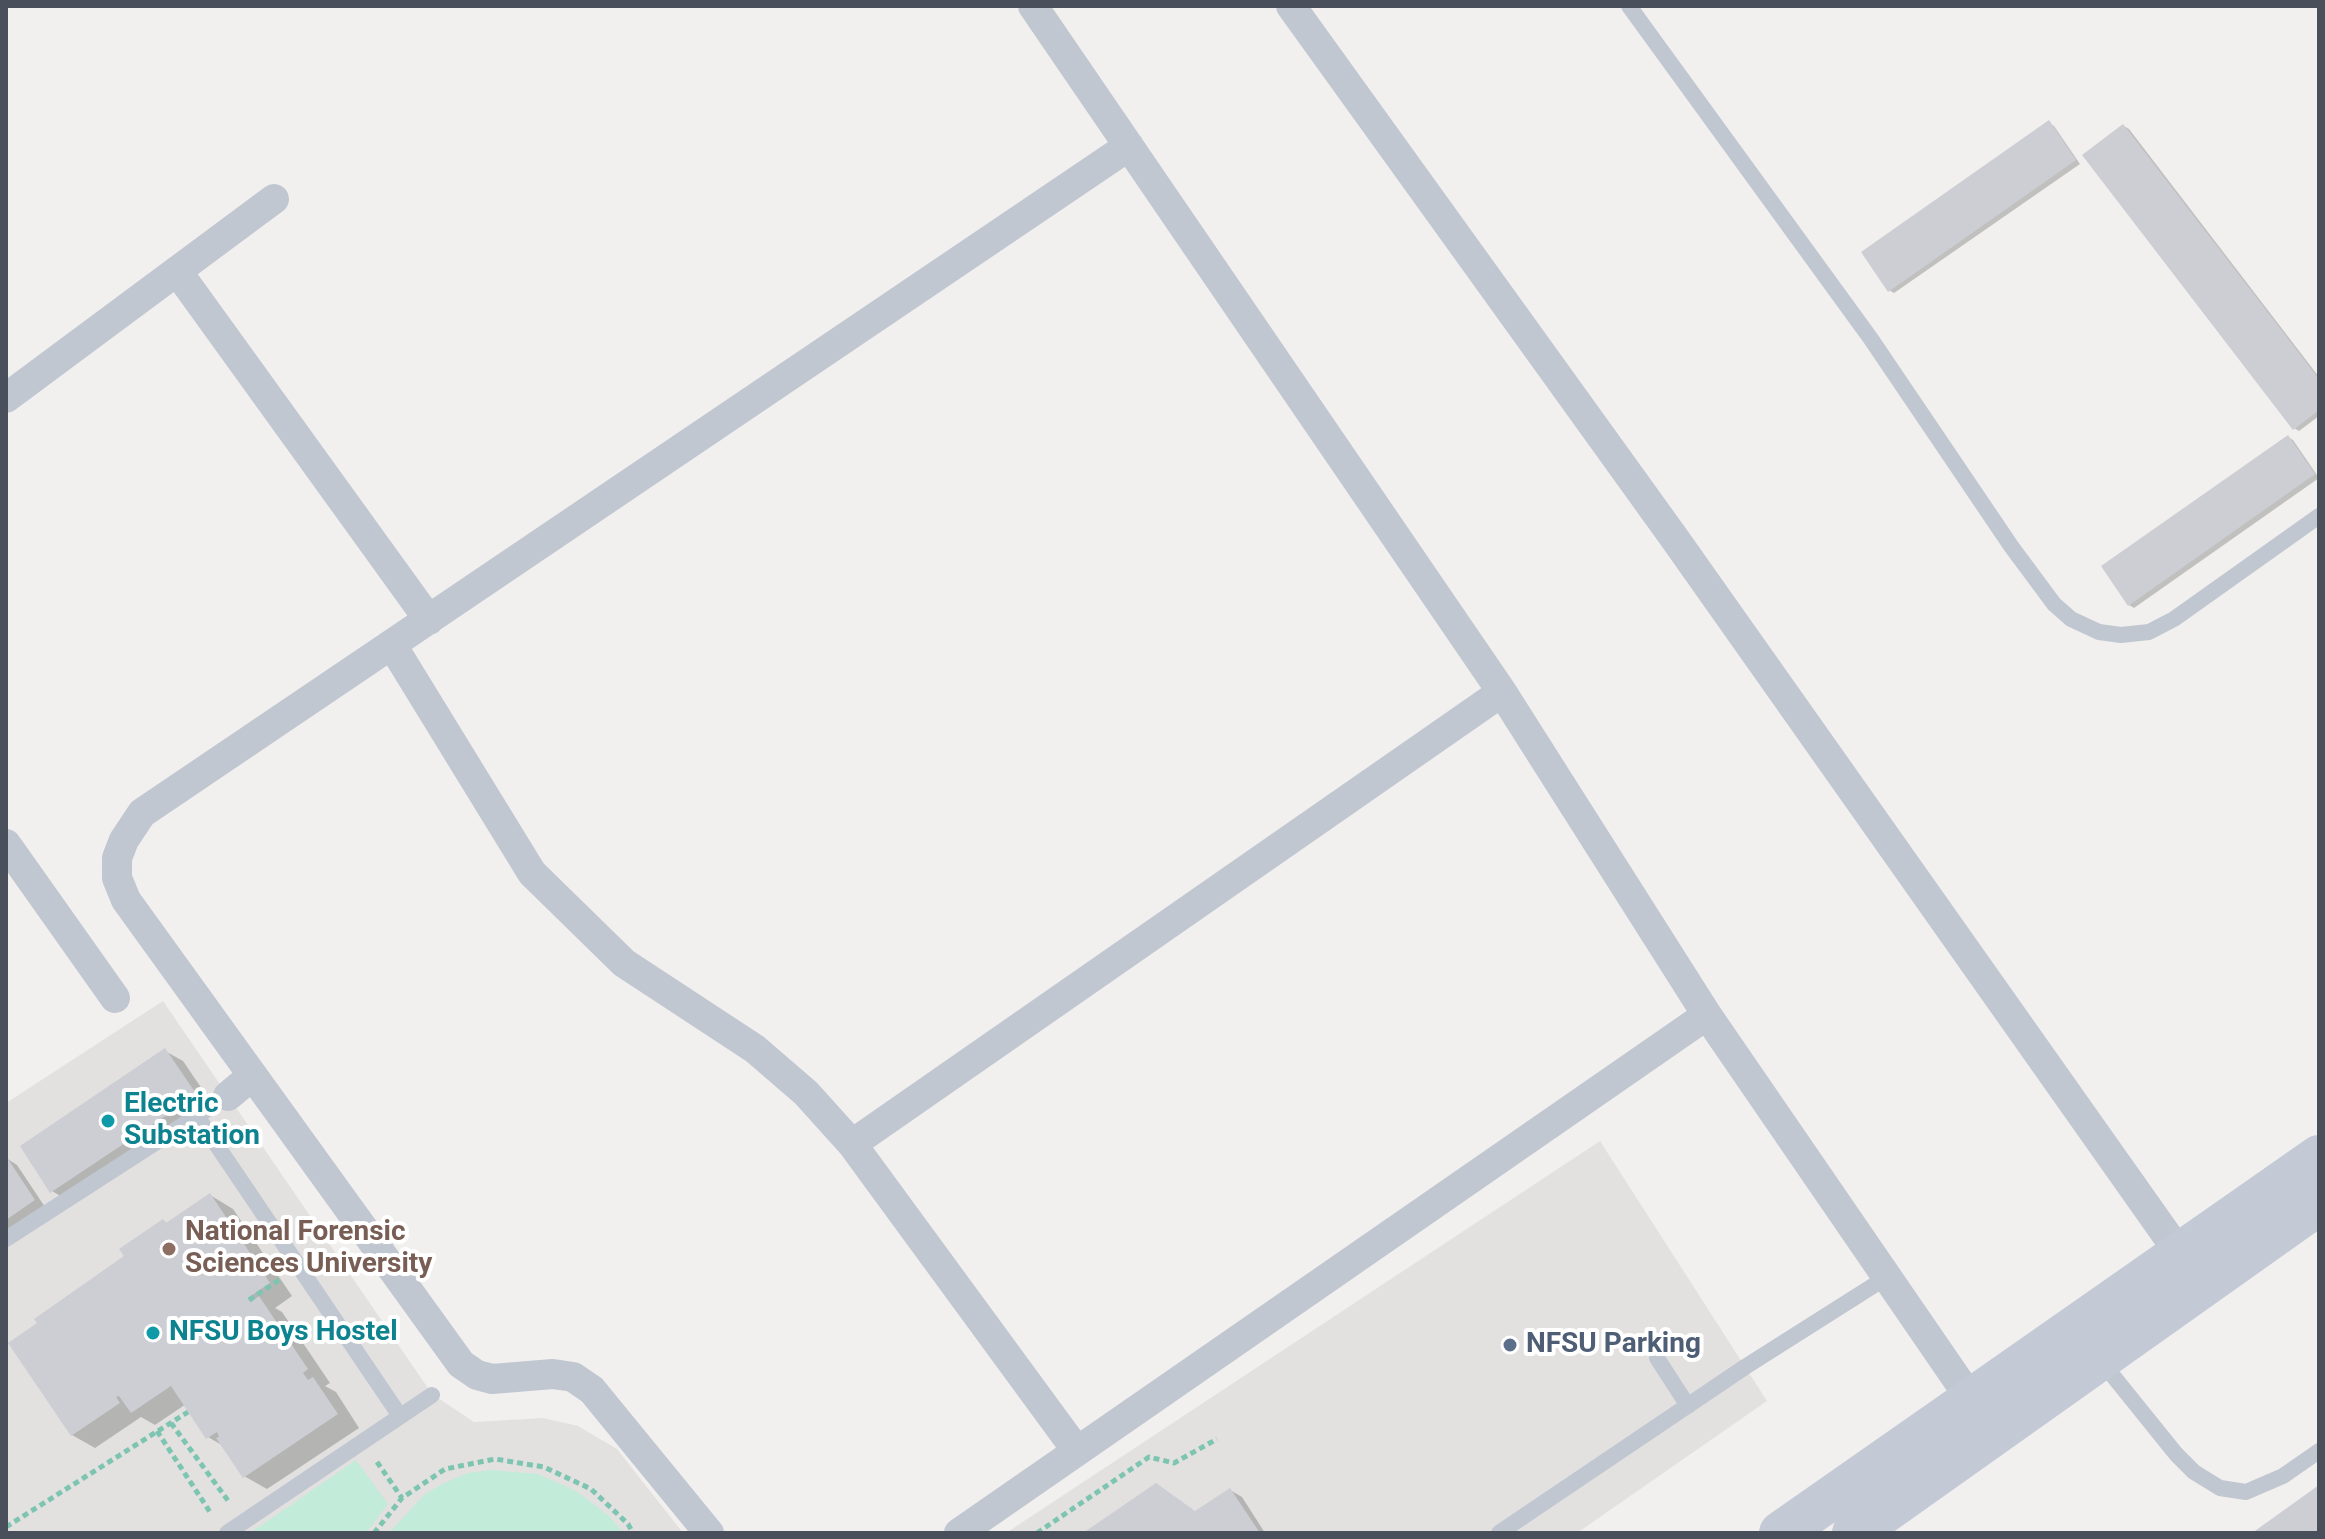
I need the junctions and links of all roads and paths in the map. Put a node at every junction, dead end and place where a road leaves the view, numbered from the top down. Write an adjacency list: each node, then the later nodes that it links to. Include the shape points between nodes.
1 (1033, 6): 4 (street)
2 (1291, 6): 22 (street)
3 (1629, 6): 8 (lane, via 1871,339 2011,546 2071,619 2110,634 2149,632)
4 (1129, 146): 9 (street); 11 (street)
5 (274, 199): 6 (street)
6 (177, 271): 7 (street); 9 (street)
7 (6, 398)
8 (2319, 516)
9 (429, 620): 10 (street)
10 (392, 645): 15 (street, via 142,813 117,858 117,878 126,900); 18 (street, via 532,873 624,963 755,1049 806,1093)
11 (1502, 692): 14 (street); 18 (street)
12 (6, 844): 13 (street)
13 (115, 998)
14 (1707, 1015): 23 (street); 35 (street)
15 (252, 1076): 16 (street); 43 (street, via 461,1364 492,1379 573,1377 592,1390)
16 (228, 1096): 17 (lane)
17 (197, 1116): 21 (lane); 29 (lane)
18 (852, 1144): 35 (street)
19 (2319, 1157): 22 (street)
20 (2319, 1203): 22 (street)
21 (6, 1239)
22 (2192, 1270): 24 (street)
23 (1887, 1277): 27 (lane); 30 (street)
24 (2089, 1342): 30 (street); 36 (lane, via 2176,1454 2220,1488 2246,1492 2283,1476)
25 (1657, 1358): 27 (lane)
26 (432, 1395): 29 (lane)
27 (1688, 1406): 46 (lane)
28 (188, 1412): 31 (path)
29 (400, 1416): 34 (lane)
30 (1983, 1417): 47 (street); 48 (street)
31 (171, 1423): 32 (path); 38 (path)
32 (157, 1431): 39 (path); 40 (path)
33 (1217, 1439): 45 (path, via 1174,1463 1149,1457)
34 (362, 1442): 37 (path); 38 (lane)
35 (1077, 1451): 44 (street)
36 (2319, 1451)
37 (402, 1498): 41 (path); 42 (path, via 445,1469 495,1459 544,1467 591,1489)
38 (243, 1522): 40 (lane)
39 (6, 1527)
40 (222, 1527)
41 (374, 1533)
42 (633, 1533)
43 (709, 1533)
44 (959, 1533)
45 (1037, 1533)
46 (1499, 1533)
47 (1781, 1533)
48 (1854, 1533)

